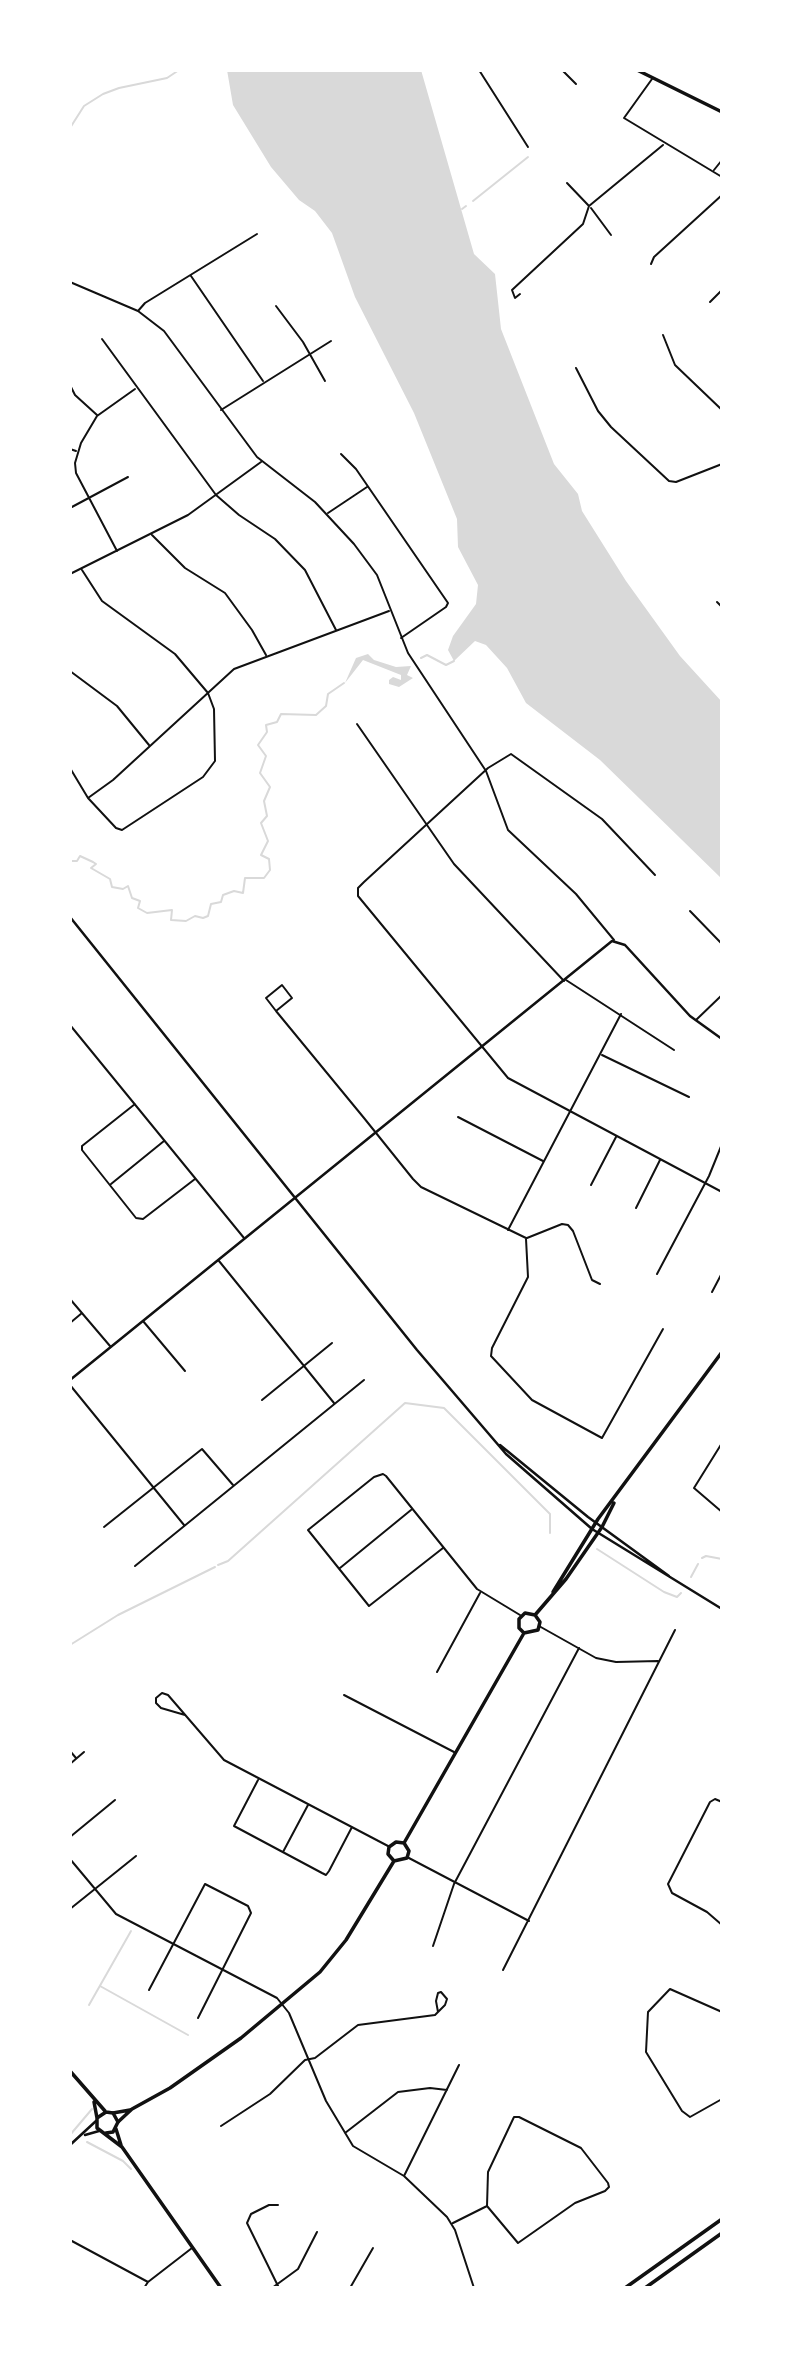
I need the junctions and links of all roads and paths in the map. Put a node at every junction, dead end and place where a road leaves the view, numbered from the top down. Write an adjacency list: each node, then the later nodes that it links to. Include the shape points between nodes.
1 (479, 70): 8 (street)
2 (562, 70): 5 (street)
3 (637, 70): 4 (main road)
4 (653, 79): 6 (main road); 7 (street, via 624,118)
5 (576, 84)
6 (722, 112)
7 (664, 144): 10 (street); 14 (street)
8 (528, 148)
9 (722, 160): 10 (street)
10 (713, 172): 11 (street)
11 (722, 177)
12 (567, 183): 14 (street)
13 (722, 195): 17 (street)
14 (589, 206): 16 (street); 21 (street, via 583,223 512,290 515,298)
15 (257, 234): 18 (street)
16 (611, 235)
17 (651, 264)
18 (190, 276): 24 (street); 31 (street)
19 (70, 282): 24 (street)
20 (722, 290): 22 (street)
21 (520, 294)
22 (710, 302)
23 (276, 306): 28 (street)
24 (138, 311): 37 (street, via 164,331)
25 (663, 335): 36 (street, via 675,365)
26 (102, 339): 33 (street)
27 (331, 341): 28 (street)
28 (311, 354): 30 (street); 31 (street)
29 (576, 368): 43 (street, via 611,427 669,481)
30 (325, 381)
31 (264, 382): 37 (street)
32 (70, 385): 35 (street)
33 (136, 389): 38 (street); 46 (street)
34 (70, 393): 35 (street)
35 (75, 395): 38 (street)
36 (722, 410)
37 (220, 411): 42 (street)
38 (97, 416): 40 (street)
39 (70, 449): 40 (street)
40 (77, 451): 47 (street, via 76,473)
41 (341, 454): 45 (street)
42 (261, 462): 46 (street); 49 (street)
43 (722, 464)
44 (128, 477): 47 (street)
45 (368, 486): 49 (street); 58 (street, via 448,603)
46 (216, 495): 50 (street); 57 (street, via 275,539 305,570)
47 (88, 499): 48 (street); 51 (street)
48 (70, 508)
49 (327, 514): 56 (street, via 377,575)
50 (151, 535): 51 (street); 59 (street, via 179,563 225,593)
51 (117, 552): 52 (street)
52 (82, 570): 53 (street); 61 (street, via 102,601 175,653)
53 (70, 574)
54 (717, 602): 55 (street)
55 (722, 607)
56 (390, 611): 57 (street); 58 (street)
57 (335, 630): 59 (street)
58 (401, 638): 65 (street)
59 (266, 655): 61 (street, via 234,668)
60 (70, 671): 63 (street, via 117,706)
61 (208, 693): 63 (street); 66 (street, via 214,709 215,761 203,777 122,830)
62 (357, 724): 67 (street)
63 (149, 746): 66 (street)
64 (70, 768): 66 (street)
65 (486, 771): 67 (street); 68 (street, via 506,755 516,756 602,819); 71 (street, via 508,830 576,894)
66 (88, 798)
67 (425, 826): 73 (street, via 454,864); 80 (street, via 358,888 358,896)
68 (655, 875)
69 (690, 911): 72 (street)
70 (70, 917): 98 (street)
71 (614, 940): 73 (street); 77 (street, via 625,945)
72 (722, 943)
73 (565, 980): 76 (street); 80 (street)
74 (722, 995): 77 (street)
75 (276, 1011): 75 (street, via 266,998 282,985 292,998); 87 (street)
76 (621, 1014): 81 (street); 82 (street)
77 (695, 1020): 79 (street)
78 (70, 1025): 84 (street)
79 (722, 1039)
80 (481, 1048): 85 (street, via 508,1078); 87 (street)
81 (674, 1050)
82 (601, 1055): 83 (street); 85 (street)
83 (689, 1097)
84 (135, 1104): 89 (street); 95 (street, via 82,1146)
85 (571, 1111): 88 (street); 92 (street)
86 (458, 1117): 92 (street)
87 (375, 1132): 98 (street); 100 (street, via 421,1187)
88 (617, 1136): 91 (street); 96 (street)
89 (165, 1140): 93 (street); 95 (street)
90 (722, 1144): 94 (street)
91 (661, 1159): 94 (street); 99 (street)
92 (544, 1162): 100 (street)
93 (196, 1178): 95 (street, via 143,1219 136,1219); 102 (street)
94 (706, 1183): 97 (street); 105 (street)
95 (110, 1185)
96 (591, 1185)
97 (722, 1192)
98 (295, 1197): 102 (street); 123 (street)
99 (635, 1208)
100 (508, 1231): 101 (street)
101 (526, 1238): 106 (street, via 568,1224 592,1280); 112 (street, via 528,1277 491,1356 532,1400 602,1438)
102 (244, 1239): 103 (street)
103 (218, 1260): 110 (street); 116 (street)
104 (722, 1273): 107 (street)
105 (657, 1274)
106 (600, 1284)
107 (712, 1292)
108 (70, 1298): 109 (street)
109 (82, 1313): 111 (street); 114 (street)
110 (143, 1321): 114 (street); 117 (street)
111 (70, 1323)
112 (663, 1329)
113 (332, 1343): 116 (street)
114 (110, 1347): 118 (street)
115 (722, 1352): 127 (main road)
116 (304, 1366): 121 (street); 122 (street)
117 (185, 1371)
118 (70, 1380)
119 (364, 1380): 122 (street)
120 (70, 1385): 126 (street)
121 (262, 1400)
122 (335, 1404): 125 (street)
123 (497, 1443): 130 (street); 134 (street, via 526,1475)
124 (722, 1443): 129 (street, via 694,1488)
125 (233, 1485): 126 (street, via 202,1449); 131 (street)
126 (153, 1488): 131 (street); 132 (street)
127 (616, 1499): 130 (main road); 133 (main road)
128 (412, 1509): 137 (street); 140 (street); 140 (street, via 380,1474 308,1530)
129 (722, 1512)
130 (596, 1523): 133 (street); 134 (main road)
131 (184, 1525): 139 (street)
132 (104, 1527)
133 (602, 1527): 135 (main road); 141 (street)
134 (592, 1529): 135 (street); 143 (main road)
135 (598, 1533): 141 (street); 143 (main road)
136 (70, 1546): 138 (street)
137 (443, 1548): 140 (street, via 369,1606); 142 (street)
138 (70, 1555)
139 (135, 1566)
140 (340, 1568)
141 (671, 1578): 144 (street)
142 (481, 1592): 146 (street); 152 (street)
143 (553, 1592): 145 (main road)
144 (722, 1609)
145 (536, 1615): 146 (main road); 147 (main road)
146 (521, 1616): 149 (main road, via 518,1623)
147 (539, 1626): 149 (main road, via 534,1633); 150 (street)
148 (675, 1630): 151 (street)
149 (524, 1633): 157 (main road)
150 (579, 1648): 151 (street, via 616,1662); 173 (street)
151 (659, 1661): 176 (street)
152 (437, 1672)
153 (344, 1695): 157 (street)
154 (185, 1715): 154 (street, via 167,1694 156,1698 161,1708); 160 (street, via 217,1754)
155 (70, 1751): 158 (street)
156 (83, 1752): 158 (street)
157 (454, 1752): 166 (main road)
158 (76, 1758): 159 (street)
159 (70, 1764)
160 (258, 1779): 163 (street); 168 (street, via 234,1826)
161 (115, 1800): 165 (street)
162 (722, 1802): 177 (street, via 710,1802 668,1884 672,1893)
163 (308, 1805): 164 (street); 168 (street)
164 (352, 1827): 167 (street); 168 (street, via 326,1875)
165 (70, 1837)
166 (404, 1843): 167 (main road); 170 (main road)
167 (389, 1847): 172 (main road)
168 (283, 1853)
169 (136, 1856): 174 (street)
170 (407, 1857): 172 (main road); 173 (street)
171 (70, 1859): 174 (street)
172 (394, 1861): 183 (main road, via 346,1940 320,1972)
173 (454, 1884): 176 (street); 179 (street)
174 (94, 1889): 175 (street); 178 (street, via 113,1911)
175 (70, 1909)
176 (530, 1922): 181 (street)
177 (722, 1925)
178 (172, 1943): 180 (street); 180 (street, via 205,1884 251,1909); 182 (street)
179 (433, 1946)
180 (223, 1969): 183 (street); 186 (street)
181 (503, 1970)
182 (149, 1990)
183 (283, 2005): 187 (street); 193 (main road, via 208,2062)
184 (438, 2012): 184 (street, via 436,2001 442,1992 447,1999); 187 (street, via 358,2025)
185 (722, 2012): 191 (street, via 670,1989 648,2012 646,2052 686,2114 695,2117)
186 (198, 2018)
187 (310, 2059): 198 (street, via 270,2094); 202 (street)
188 (459, 2065): 190 (street)
189 (70, 2071): 192 (main road)
190 (448, 2091): 202 (street, via 398,2092); 206 (street)
191 (722, 2099)
192 (93, 2100): 194 (main road); 196 (main road)
193 (132, 2109): 195 (main road); 197 (main road)
194 (106, 2112): 195 (main road); 196 (main road)
195 (113, 2113): 197 (main road)
196 (97, 2119): 200 (main road); 203 (street)
197 (118, 2122): 199 (main road)
198 (221, 2126)
199 (116, 2129): 201 (main road); 205 (main road)
200 (100, 2131): 201 (main road); 203 (street)
201 (106, 2133): 205 (main road)
202 (344, 2133): 206 (street, via 359,2152)
203 (82, 2136): 204 (street)
204 (70, 2145)
205 (122, 2147): 214 (main road)
206 (404, 2176): 210 (street)
207 (278, 2205): 217 (street, via 251,2214 247,2223)
208 (487, 2206): 208 (street, via 518,2243 575,2203 605,2191 608,2183 581,2148 514,2117 488,2172); 210 (street)
209 (722, 2219): 223 (main road)
210 (452, 2223): 222 (street)
211 (317, 2232): 217 (street, via 302,2265)
212 (722, 2233): 224 (main road)
213 (70, 2240): 216 (street)
214 (193, 2248): 216 (street); 219 (main road)
215 (373, 2248): 221 (street)
216 (148, 2282): 218 (street)
217 (278, 2286): 220 (street)
218 (144, 2288)
219 (220, 2288)
220 (272, 2288)
221 (350, 2288)
222 (474, 2288)
223 (625, 2288)
224 (645, 2288)

